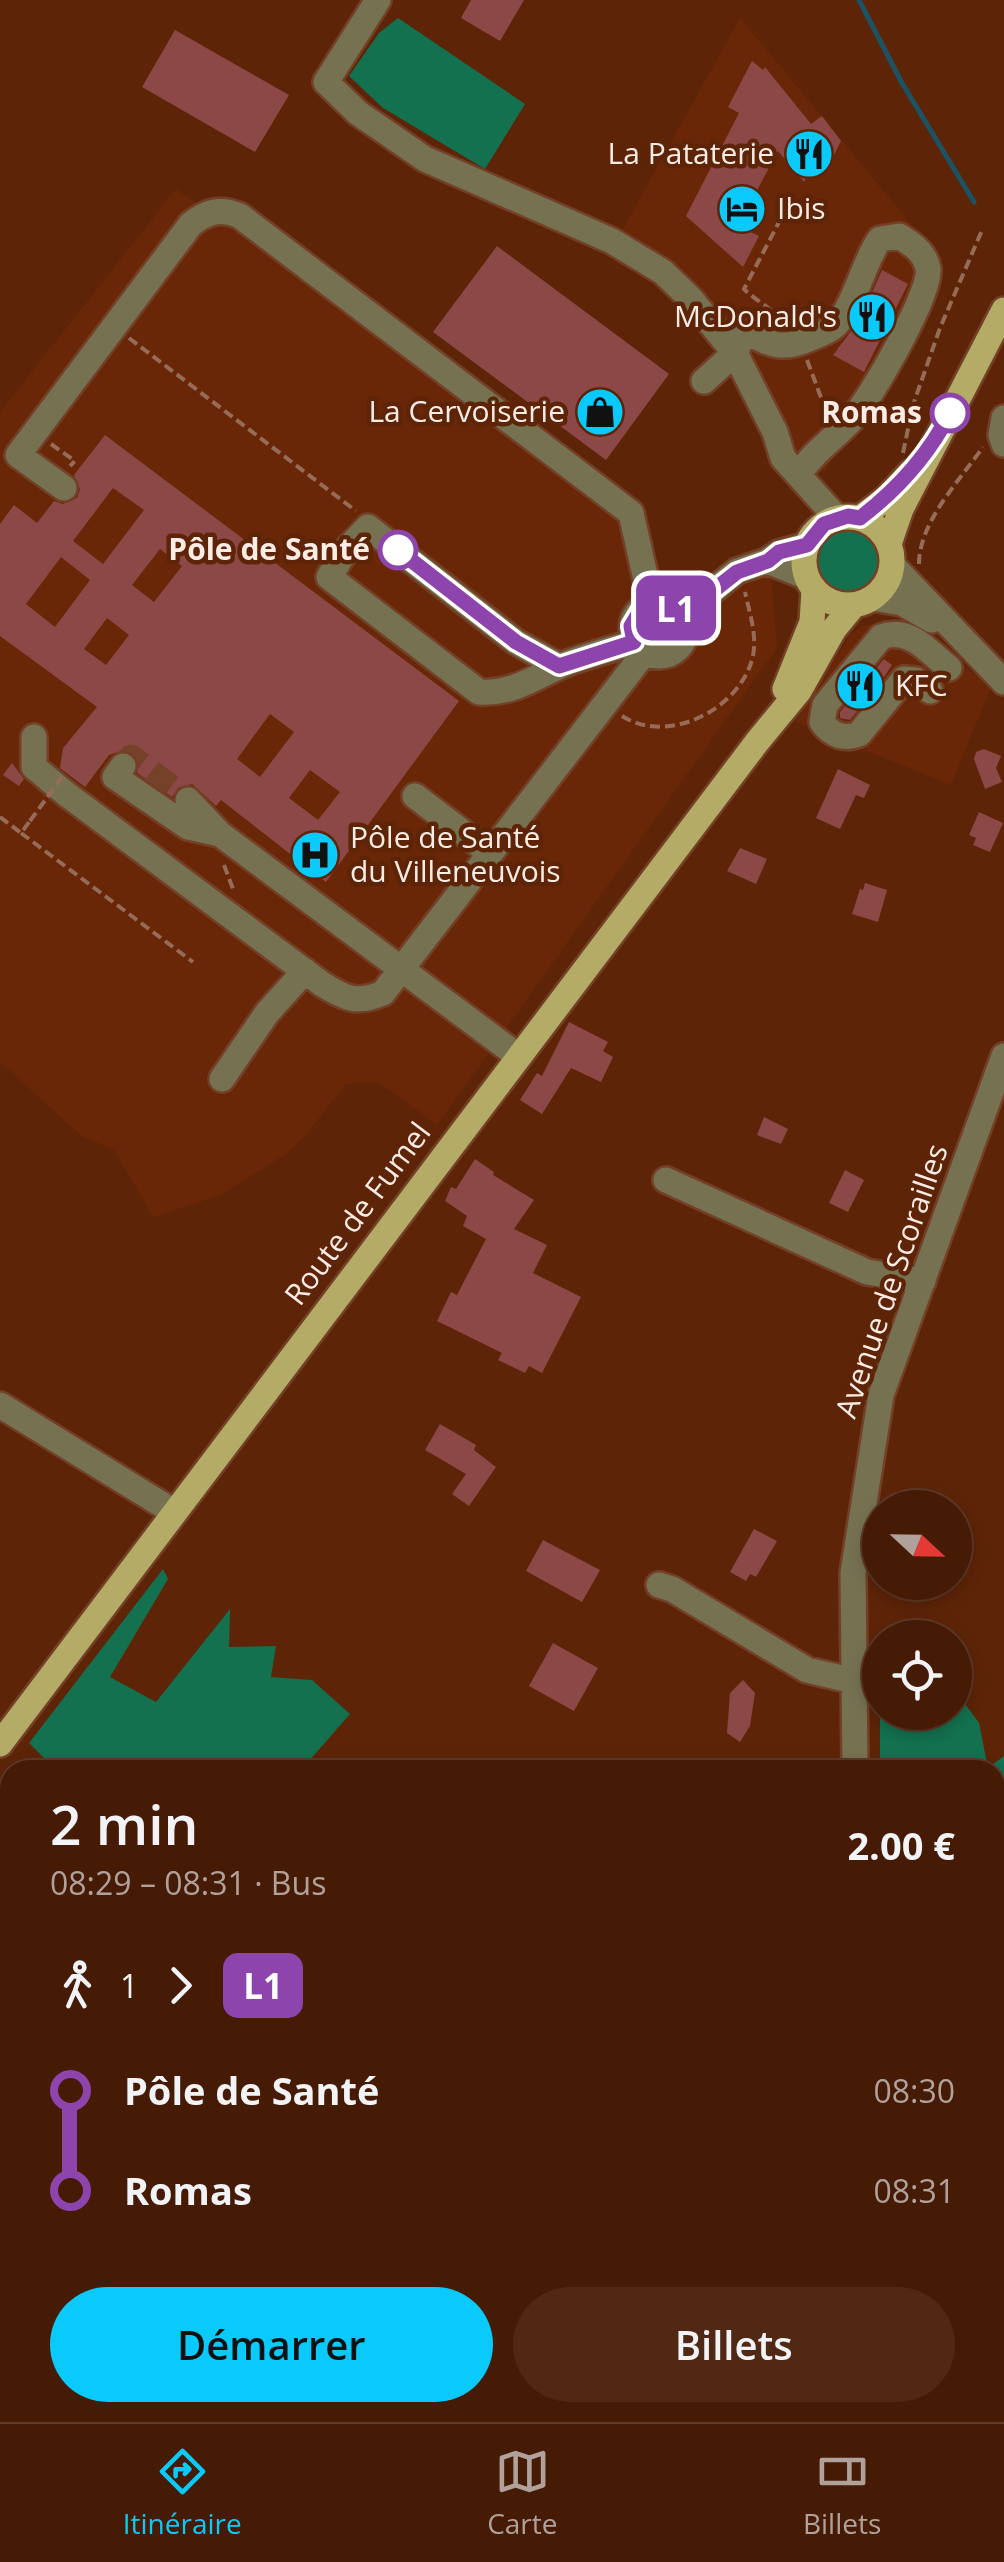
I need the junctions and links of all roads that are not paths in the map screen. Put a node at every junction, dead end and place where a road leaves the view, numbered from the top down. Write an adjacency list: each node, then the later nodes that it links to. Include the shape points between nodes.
1 (378, 0): 3 (street, via 326,82 358,114 425,159 612,241 663,272)
2 (1004, 310): 5 (main road)
3 (735, 353): 4 (street); 6 (street, via 783,458); 6 (street, via 745,331 773,346 797,344 835,327 880,239 898,236 923,256 928,287 854,417 814,452)
4 (704, 381)
5 (933, 447): 8 (main road, via 887,498); 10 (main road, via 901,510)
6 (805, 482): 8 (street); 9 (street)
7 (60, 486): 13 (street, via 18,455 191,224 225,210 631,513)
8 (848, 518): 9 (main road, via 824,524); 10 (main road, via 877,528)
9 (810, 540): 11 (street, via 779,552); 12 (main road, via 804,555)
10 (891, 554): 14 (main road, via 885,586); 16 (street)
11 (773, 564): 12 (street); 15 (street, via 737,572)
12 (810, 584): 14 (main road, via 825,600); 22 (main road, Route de Fumel, via 812,622)
13 (650, 602): 15 (street); 17 (street, via 633,618)
14 (863, 602): 16 (street, via 902,603); 22 (main road, Route de Fumel, via 834,629 799,692)
15 (679, 610): 17 (street, via 686,626 677,649 662,656)
16 (961, 639): 19 (street)
17 (640, 647): 18 (street); 28 (street, via 605,704)
18 (559, 666): 18 (street, via 516,642 368,527 329,577 480,692 498,694)
19 (1000, 666)
20 (949, 668): 21 (street, via 912,638 881,637 825,705 822,722 836,735 853,736 904,678)
21 (930, 691)
22 (770, 726): 31 (main road, Route de Fumel)
23 (34, 737): 30 (street, via 34,767)
24 (123, 766): 27 (street, via 115,777 188,827)
25 (415, 796): 28 (street)
26 (188, 800): 27 (street)
27 (220, 834): 29 (street)
28 (490, 853): 29 (street)
29 (402, 969): 30 (street, via 384,993 364,1001 342,996); 31 (street)
30 (305, 972): 33 (street)
31 (518, 1056): 37 (main road, Route de Fumel)
32 (1004, 1056): 35 (street, Avenue de Scorailles)
33 (222, 1079)
34 (666, 1180): 35 (street, via 866,1272)
35 (922, 1281): 39 (street, Avenue de Scorailles, via 881,1396 866,1476 853,1573)
36 (0, 1405): 37 (street)
37 (174, 1512): 40 (main road, Route de Fumel)
38 (659, 1585): 39 (street, via 808,1670)
39 (854, 1681): 41 (street, Avenue de Scorailles)
40 (0, 1744)
41 (855, 1760)

